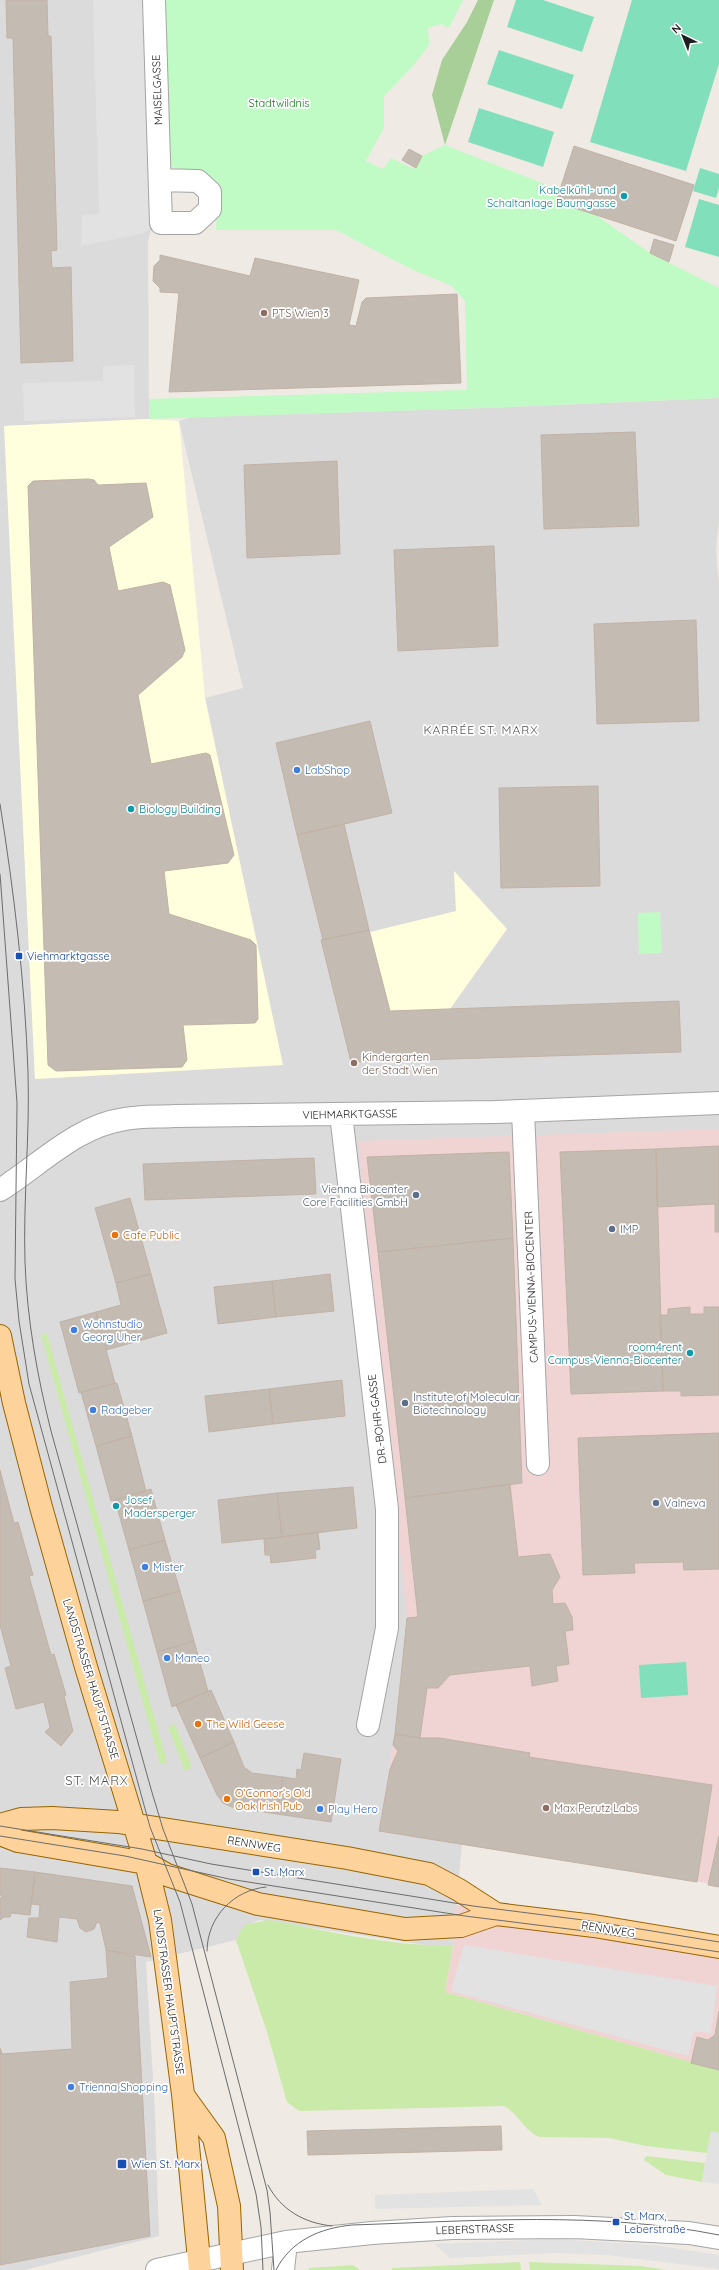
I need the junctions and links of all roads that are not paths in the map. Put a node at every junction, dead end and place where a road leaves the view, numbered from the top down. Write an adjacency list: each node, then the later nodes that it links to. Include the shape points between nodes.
1 (154, 0): 2 (street, MAISELGASSE)
2 (160, 180)
3 (719, 1103): 4 (street, VIEHMARKTGASSE)
4 (523, 1111): 5 (street, VIEHMARKTGASSE); 8 (street, CAMPUS-VIENNA-BIOCENTER)
5 (341, 1114): 6 (street, VIEHMARKTGASSE, via 124,1119 86,1132 66,1143); 9 (street, DR.-BOHR-GASSE, via 387,1509 387,1628)
6 (0, 1190)
7 (0, 1336): 10 (main road, LANDSTRASSER HAUPTSTRASSE, via 14,1403 41,1507)
8 (538, 1464)
9 (368, 1725)
10 (134, 1824): 11 (main road, RENNWEG, via 52,1818 21,1819); 13 (main road, LANDSTRASSER HAUPTSTRASSE); 14 (main road, RENNWEG, via 347,1858 422,1873 459,1890)
11 (0, 1825)
12 (0, 1834): 13 (main road, RENNWEG, via 18,1841)
13 (146, 1863): 14 (main road, RENNWEG, via 167,1875 246,1901 405,1930 461,1926); 16 (main road, LANDSTRASSER HAUPTSTRASSE, via 160,1920)
14 (496, 1914): 15 (main road, RENNWEG, via 594,1926)
15 (719, 1947)
16 (183, 2094): 19 (main road, LANDSTRASSER HAUPTSTRASSE, via 214,2138 229,2206); 20 (main road, LANDSTRASSER HAUPTSTRASSE)
17 (719, 2238): 18 (street, LEBERSTRASSE, via 689,2233 574,2227 445,2229 319,2237)
18 (286, 2242): 19 (street, LEBERSTRASSE); 22 (street)
19 (232, 2262): 20 (street, LEBERSTRASSE)
20 (200, 2266): 21 (street, LEBERSTRASSE)
21 (157, 2270)
22 (283, 2270)

